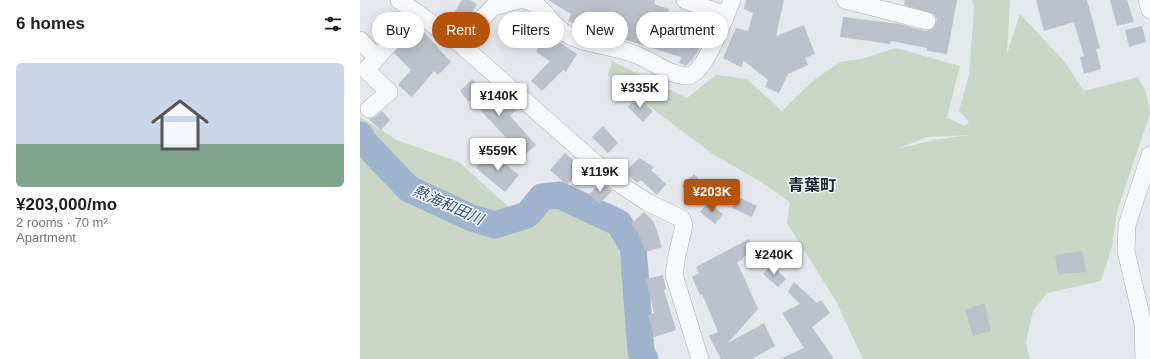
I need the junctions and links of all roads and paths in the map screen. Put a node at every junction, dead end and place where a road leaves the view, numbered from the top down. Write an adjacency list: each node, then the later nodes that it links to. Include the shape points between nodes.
1 (399, 0): 10 (street)
2 (519, 0): 11 (street, via 506,2)
3 (523, 0): 18 (street, via 534,3 558,29 574,38 634,54 677,74 689,77 694,74)
4 (685, 0): 12 (street)
5 (732, 0): 13 (street)
6 (844, 0): 8 (street)
7 (1147, 0): 9 (street)
8 (868, 3): 14 (street)
9 (1150, 10)
10 (417, 12)
11 (489, 12)
12 (717, 12)
13 (726, 12)
14 (927, 21)
15 (360, 40): 19 (street)
16 (386, 48): 19 (street)
17 (465, 48): 22 (street, via 618,183 647,202 682,219 684,226 674,275)
18 (712, 48)
19 (377, 58): 20 (street, via 366,70 388,92)
20 (369, 109)
21 (1150, 155): 23 (street, via 1128,225 1126,251 1143,324)
22 (700, 359)
23 (1144, 359)

